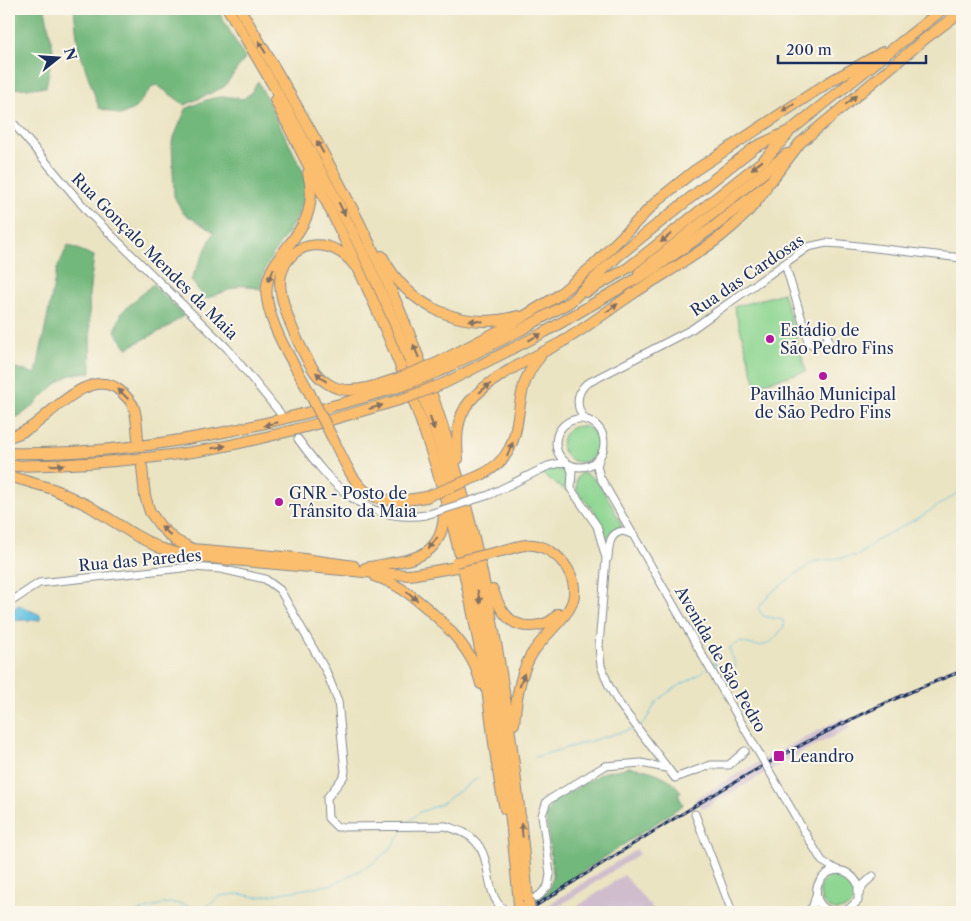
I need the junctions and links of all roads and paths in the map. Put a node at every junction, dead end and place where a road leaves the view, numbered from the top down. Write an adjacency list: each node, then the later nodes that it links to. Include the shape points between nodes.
1 (228, 9): 6 (highway)
2 (240, 9): 12 (highway, one-way to 2, via 318,143)
3 (943, 9): 5 (highway)
4 (962, 11): 9 (highway, one-way to 4)
5 (892, 48): 8 (highway); 18 (highway, one-way to 18, via 829,82 694,171 658,200 594,265)
6 (253, 50): 10 (highway, via 262,76); 56 (highway, one-way to 56, via 360,246 394,323 435,432 461,524 487,638 502,734)
7 (9, 118): 24 (street, Rua Gonçalo Mendes da Maia, via 89,213 228,348)
8 (791, 130): 17 (highway, one-way to 17, via 765,159 628,268); 17 (highway, via 755,147 618,256)
9 (800, 143): 11 (highway); 15 (highway)
10 (301, 152): 16 (highway); 20 (highway, one-way to 20, bridge, via 311,188 311,203 307,219 278,259 268,280 267,298 278,331 354,479 371,495 398,502 426,497 499,465 512,448 525,378)
11 (771, 181): 15 (highway, via 715,226); 20 (highway, one-way to 11, via 700,251 754,208)
12 (361, 225): 18 (highway, one-way to 12, via 508,319 481,322 464,320 433,309 398,282); 41 (highway, one-way to 12, via 421,363)
13 (962, 258): 14 (street, Rua das Cardosas, via 826,243 808,247)
14 (784, 264): 19 (street); 23 (street, Rua das Cardosas, via 692,329 586,384 579,394)
15 (629, 282): 34 (highway, one-way to 15, bridge, via 101,463 200,451 306,428 446,383 545,332)
16 (369, 287): 22 (highway, one-way to 16, via 352,390 325,382 308,360 280,292 286,263 311,245 339,250); 42 (highway, via 402,369)
17 (570, 302): 21 (highway, via 521,330)
18 (540, 308): 21 (highway)
19 (807, 336)
20 (544, 352): 41 (highway, one-way to 20, via 457,437 460,419 469,402 486,386)
21 (439, 367): 22 (highway, bridge)
22 (401, 382): 31 (highway, one-way to 31, via 298,417 200,438 91,451)
23 (579, 408): 25 (street); 26 (street, Rua das Cardosas, via 576,417)
24 (280, 413)
25 (586, 420): 26 (street); 32 (street, via 602,435)
26 (569, 422): 30 (street, via 562,428)
27 (9, 437): 28 (highway, one-way to 27, via 134,408 126,395 103,384 71,395 30,428)
28 (138, 439)
29 (298, 439): 37 (street, bridge, via 323,473 365,507 400,518 426,516 489,495)
30 (556, 443): 33 (street, via 558,453); 37 (street, via 553,456)
31 (9, 453)
32 (600, 456): 36 (street); 39 (street, via 597,466)
33 (567, 463): 36 (street); 37 (street, via 554,463); 40 (street)
34 (9, 466)
35 (142, 467): 46 (highway, one-way to 35, via 298,558 193,549 176,540 150,512)
36 (583, 467): 39 (street, Avenida de São Pedro); 40 (street, via 574,471)
37 (541, 469)
38 (9, 476): 49 (highway, via 53,489 89,506 135,536 187,556)
39 (600, 477): 43 (street, Avenida de São Pedro)
40 (571, 478): 48 (street, via 574,495 598,526)
41 (460, 480): 47 (highway)
42 (440, 481): 46 (highway, one-way to 46, via 444,521 432,545 422,555 407,562); 51 (highway, via 473,615)
43 (634, 535): 48 (street, via 623,531 611,537); 57 (street, Avenida de São Pedro, bridge)
44 (501, 554): 45 (highway, bridge); 47 (highway, via 536,551 555,561 564,572 568,587 566,603 556,617 540,625 512,621 501,609); 52 (highway, one-way to 44, via 518,691 530,657 570,609 574,588 568,569 548,549 525,545)
45 (457, 565): 46 (highway, via 410,570); 49 (highway, via 410,575)
46 (365, 568)
47 (483, 569): 52 (highway)
48 (606, 570): 54 (street, via 600,620 601,666 618,702)
49 (352, 572): 51 (highway, one-way to 51, via 399,586 450,631 474,664)
50 (9, 603): 66 (street, Rua das Paredes, via 39,583 203,567 272,582 280,590 326,672 338,701 345,771 326,798 328,818 336,827 446,826 463,832 475,840 487,861 494,898 502,909)
51 (490, 714): 56 (highway, via 502,798)
52 (513, 745): 67 (highway, one-way to 52, bridge)
53 (745, 751): 54 (street, via 729,765 710,765 675,778)
54 (666, 768): 66 (street, Rua das Paredes, via 641,763 605,766 547,801 542,815 550,874 548,886 540,895)
55 (695, 814): 68 (street)
56 (515, 854): 63 (highway)
57 (818, 855): 58 (street, Avenida de São Pedro, via 826,864); 60 (street, Avenida de São Pedro, via 822,866)
58 (840, 870): 59 (street, Avenida de São Pedro); 60 (street)
59 (851, 875): 62 (street, via 858,884); 62 (street, Avenida de São Pedro, via 859,878 873,876 863,885)
60 (821, 878): 61 (street)
61 (817, 893): 65 (street, via 820,904); 69 (street)
62 (859, 896): 64 (street)
63 (520, 908)
64 (855, 909): 70 (street)
65 (829, 911): 69 (street, via 818,909)
66 (511, 912)
67 (530, 912)
68 (732, 912)
69 (809, 912)
70 (845, 912)

